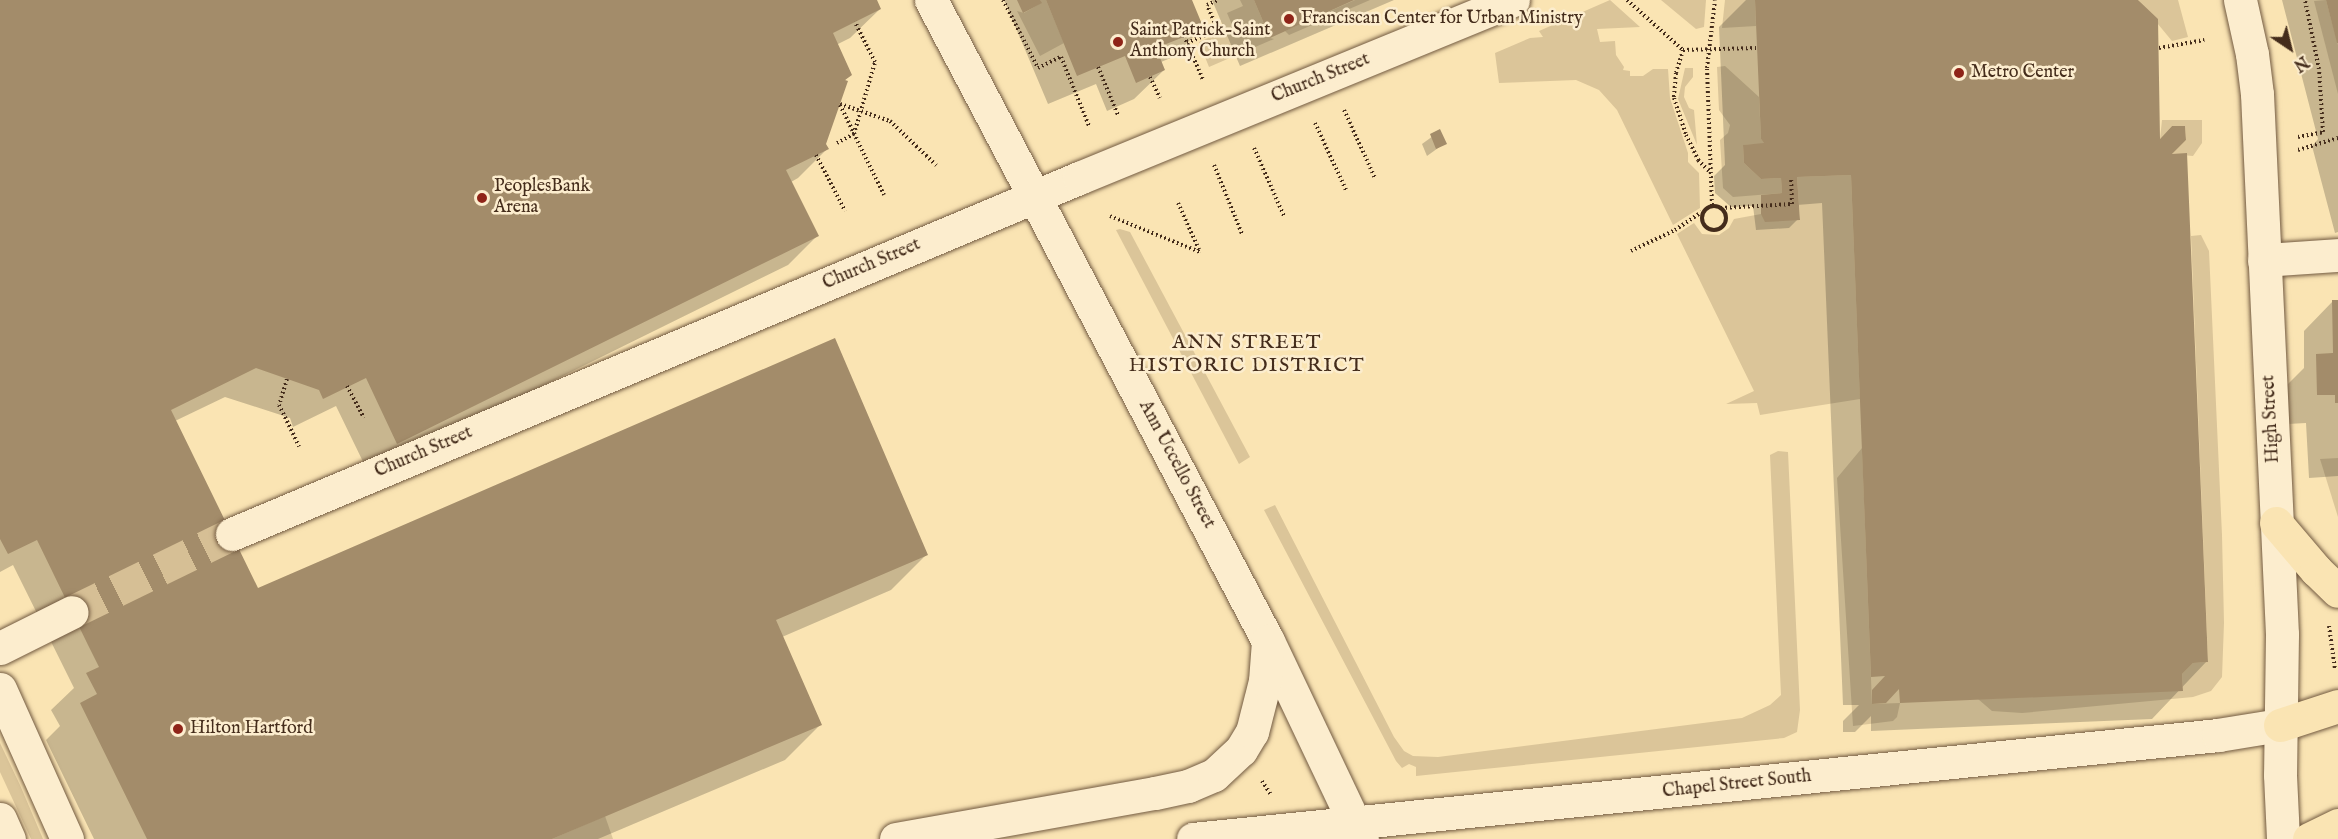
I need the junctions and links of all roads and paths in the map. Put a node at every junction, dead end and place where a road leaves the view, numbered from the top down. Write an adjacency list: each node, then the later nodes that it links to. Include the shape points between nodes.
1 (931, 0): 40 (street, Ann Uccello Street)
2 (1003, 0): 25 (path, via 1038,68 1061,57)
3 (1218, 0): 12 (path, via 1207,5 1218,30)
4 (1513, 0): 40 (street, Church Street)
5 (1627, 0): 15 (path)
6 (1715, 0): 16 (path)
7 (2240, 0): 51 (street, High Street, via 2256,80)
8 (2305, 0): 27 (path, via 2316,48 2323,132)
9 (855, 22): 22 (path, via 875,62)
10 (1184, 36): 12 (path)
11 (2204, 40): 14 (path)
12 (1187, 43): 19 (path)
13 (1756, 48): 16 (path)
14 (2159, 48)
15 (1683, 50): 16 (path); 35 (path, via 1674,98 1686,135 1698,159)
16 (1709, 50): 35 (path)
17 (1098, 67): 23 (path)
18 (1150, 77): 20 (path)
19 (1203, 80)
20 (1160, 98)
21 (1344, 110): 36 (path)
22 (863, 112): 26 (path); 26 (path, via 840,105); 33 (path, via 890,121)
23 (1118, 114)
24 (1315, 122): 38 (path)
25 (1089, 126)
26 (854, 135): 29 (path); 39 (path)
27 (2298, 137)
28 (2338, 138): 31 (path)
29 (837, 142)
30 (1254, 148): 47 (path)
31 (2298, 150)
32 (816, 155): 44 (path)
33 (936, 165)
34 (1214, 165): 48 (path)
35 (1711, 173): 42 (path)
36 (1376, 178)
37 (1791, 178): 43 (path, via 1792,204)
38 (1346, 190)
39 (884, 195)
40 (1034, 198): 57 (street, Church Street); 60 (street, Ann Uccello Street)
41 (1178, 203): 46 (path, via 1200,252)
42 (1712, 205): 43 (path); 45 (path)
43 (1721, 208): 45 (path, via 1726,223 1716,230 1706,228)
44 (845, 212)
45 (1702, 212): 49 (path)
46 (1110, 216)
47 (1284, 216)
48 (1242, 234)
49 (1631, 251)
50 (2338, 255): 51 (street)
51 (2264, 260): 56 (street, High Street)
52 (287, 379): 55 (path, via 279,405)
53 (347, 386): 54 (path)
54 (364, 418)
55 (299, 446)
56 (2276, 523): 58 (highway, via 2316,570); 65 (street, High Street, via 2282,634)
57 (232, 534)
58 (2334, 605): 62 (path)
59 (72, 612): 61 (street)
60 (1268, 641): 70 (street, Ann Uccello Street); 73 (street, via 1265,681 1252,732 1241,750 1214,775 1155,793)
61 (0, 648)
62 (2335, 673)
63 (0, 689): 72 (street)
64 (2338, 706): 65 (highway)
65 (2280, 738): 70 (street, Chapel Street South, via 2231,734); 75 (street, High Street)
66 (1258, 775): 67 (path)
67 (1274, 801)
68 (0, 819): 71 (street)
69 (2338, 825): 76 (highway)
70 (1359, 831): 74 (street, Chapel Street South)
71 (9, 839)
72 (67, 839)
73 (896, 839)
74 (1193, 839)
75 (2283, 839)
76 (2309, 839)

